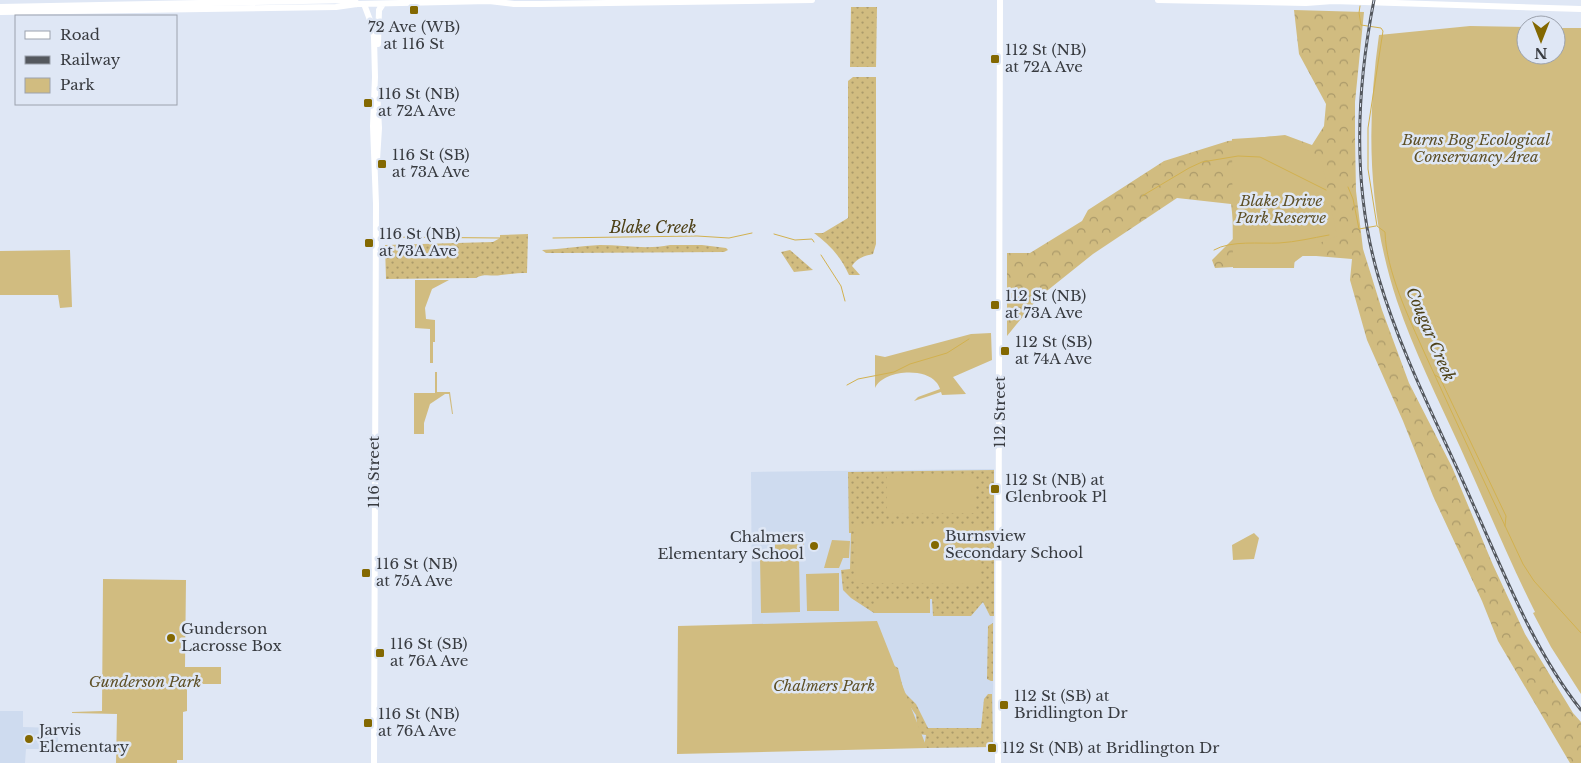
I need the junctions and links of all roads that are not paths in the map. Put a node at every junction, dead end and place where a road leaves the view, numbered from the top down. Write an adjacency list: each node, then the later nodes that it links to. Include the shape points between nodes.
1 (350, 0): 7 (main road); 9 (main road)
2 (812, 0): 6 (main road, via 540,4)
3 (1000, 0): 14 (main road, 112 Street)
4 (1158, 0): 5 (main road, via 1306,3)
5 (1315, 0): 10 (main road)
6 (492, 1): 8 (main road)
7 (361, 4): 8 (main road); 11 (main road); 12 (main road, 116 Street, via 374,28)
8 (383, 4): 12 (main road, via 379,10)
9 (0, 7)
10 (1581, 9)
11 (0, 12)
12 (375, 58): 13 (main road, 116 Street, via 379,128 376,181)
13 (374, 763)
14 (998, 763)

